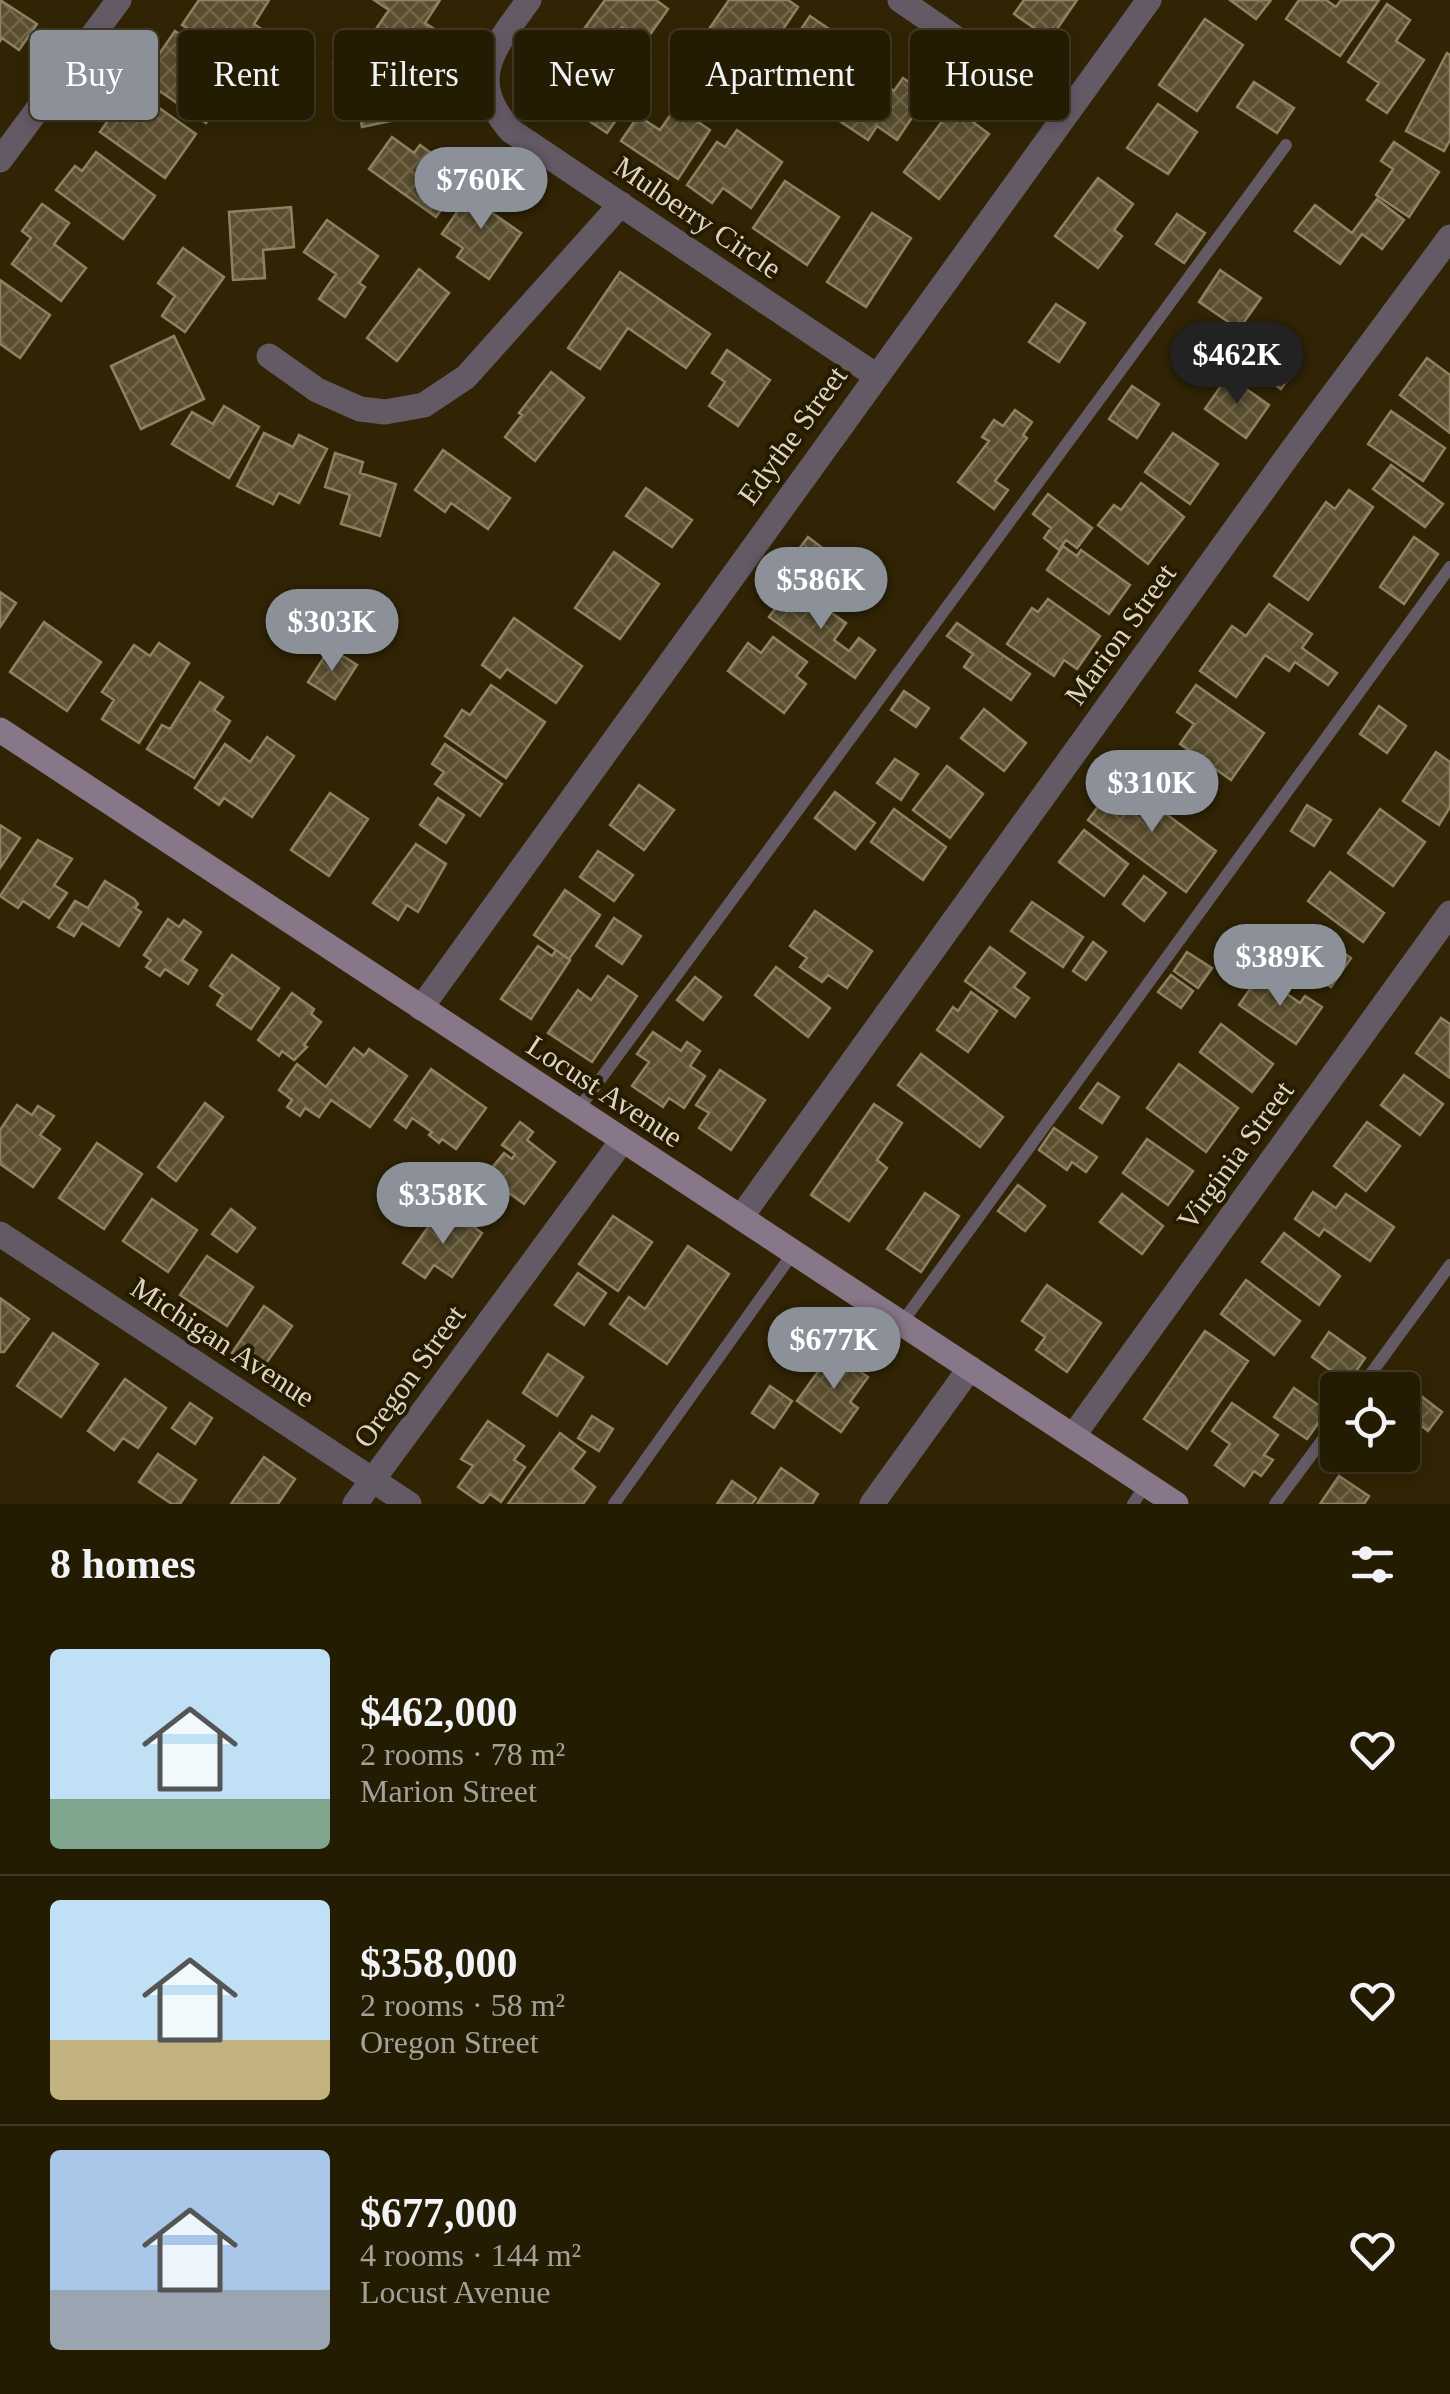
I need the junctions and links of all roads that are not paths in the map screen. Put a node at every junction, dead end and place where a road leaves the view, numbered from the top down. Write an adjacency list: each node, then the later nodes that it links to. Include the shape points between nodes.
1 (119, 0): 9 (street)
2 (529, 0): 10 (street, Mulberry Circle, via 490,60 485,77 494,113 510,131)
3 (900, 0): 5 (street)
4 (1149, 0): 6 (street, Edythe Street)
5 (944, 30)
6 (1069, 110)
7 (1062, 120): 13 (street, Edythe Street)
8 (1286, 145): 18 (lane)
9 (0, 160)
10 (621, 204): 12 (street, via 466,377 424,405 360,410); 13 (street, Mulberry Circle)
11 (1450, 237): 20 (street, Marion Street)
12 (270, 356)
13 (875, 375): 17 (street, Edythe Street)
14 (1450, 567): 24 (lane)
15 (0, 730): 17 (street, Locust Avenue)
16 (1450, 913): 27 (street, Virginia Street)
17 (421, 1008): 18 (street, Locust Avenue)
18 (577, 1111): 19 (street, Locust Avenue)
19 (622, 1142): 20 (street, Locust Avenue); 29 (street, Oregon Street)
20 (741, 1217): 22 (street, Locust Avenue)
21 (0, 1234): 29 (street, Michigan Avenue)
22 (793, 1253): 24 (street, Locust Avenue); 33 (lane)
23 (1450, 1266): 26 (lane)
24 (901, 1324): 25 (street, Locust Avenue)
25 (970, 1368): 27 (street, Locust Avenue); 34 (street)
26 (1372, 1372)
27 (1073, 1436): 30 (street, Locust Avenue)
28 (1320, 1443): 36 (lane)
29 (373, 1480): 31 (street, Oregon Street); 32 (street, Michigan Avenue)
30 (1140, 1494): 35 (street, Locust Avenue)
31 (355, 1504)
32 (410, 1504)
33 (614, 1504)
34 (872, 1504)
35 (1176, 1504)
36 (1275, 1504)

